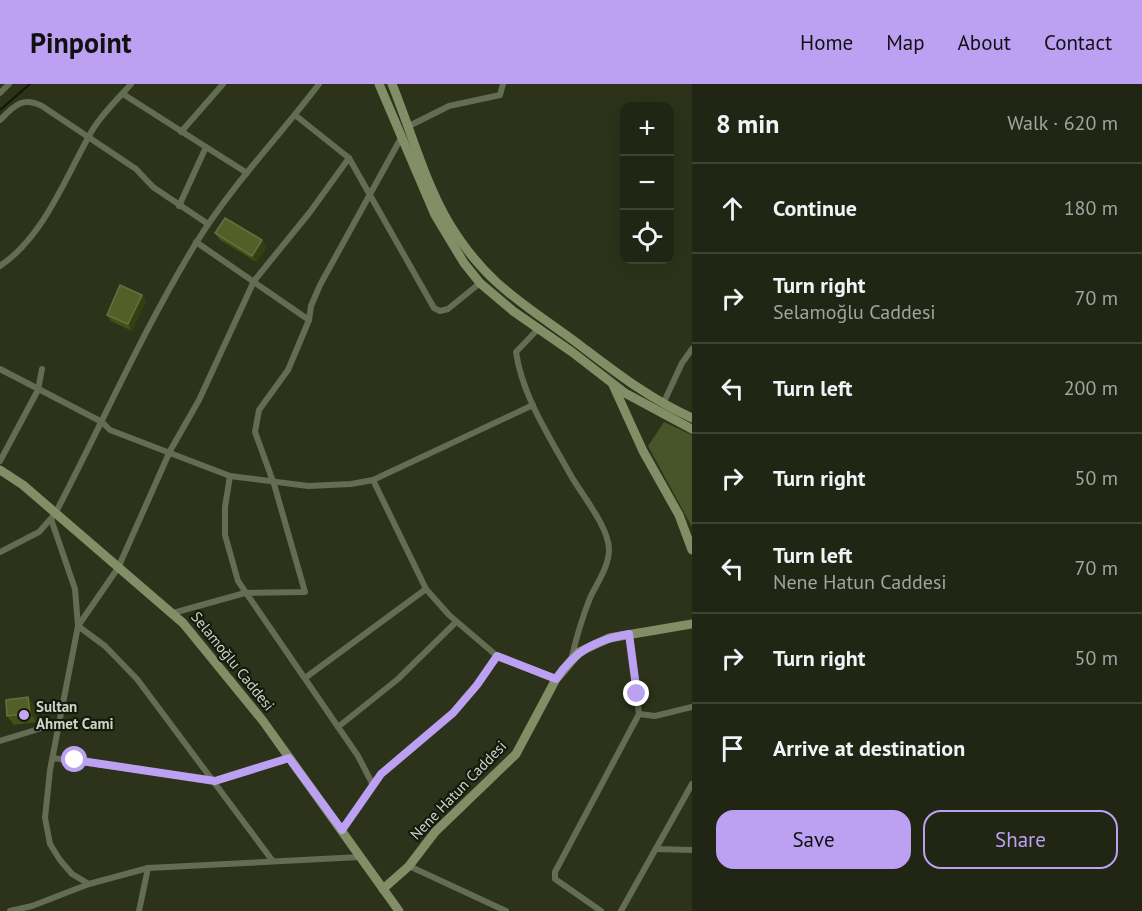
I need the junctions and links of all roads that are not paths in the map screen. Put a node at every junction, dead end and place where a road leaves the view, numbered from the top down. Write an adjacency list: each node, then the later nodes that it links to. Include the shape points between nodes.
1 (9, 84): 8 (street)
2 (131, 84): 9 (street)
3 (223, 84): 13 (street)
4 (319, 84): 10 (street)
5 (379, 84): 15 (street)
6 (392, 84): 12 (street)
7 (502, 84): 12 (street, via 500,95 449,106)
8 (0, 93)
9 (123, 94): 13 (street); 14 (street)
10 (295, 116): 17 (street); 18 (street)
11 (0, 120): 14 (street, via 18,102 30,100)
12 (409, 126): 34 (street, via 448,221 485,273 513,299)
13 (181, 132): 16 (street)
14 (88, 136): 20 (street, via 136,169); 23 (street, via 71,173 24,246)
15 (401, 138): 19 (street); 25 (street, via 435,215)
16 (206, 147): 18 (street); 20 (street)
17 (349, 158): 19 (street); 24 (street)
18 (247, 173): 21 (street)
19 (368, 194): 25 (street, via 435,308 448,309); 26 (street, via 320,285)
20 (179, 206): 21 (street)
21 (208, 224): 22 (street)
22 (196, 242): 24 (street); 36 (street)
23 (0, 266)
24 (254, 281): 26 (street); 38 (street, via 199,400)
25 (480, 283): 27 (street)
26 (309, 320): 43 (street, via 288,370 255,419 255,432)
27 (538, 329): 31 (street); 33 (street, via 516,352)
28 (692, 349): 34 (street)
29 (0, 369): 32 (street)
30 (42, 369): 32 (street)
31 (613, 385): 37 (street); 45 (street)
32 (38, 390): 36 (street); 39 (street)
33 (533, 405): 42 (street); 56 (street, via 596,516 609,550)
34 (663, 405): 35 (street)
35 (692, 417)
36 (102, 422): 38 (street, via 110,430); 44 (street)
37 (692, 429)
38 (170, 451): 41 (street); 47 (street)
39 (0, 461)
40 (0, 470): 44 (street, Selamoğlu Caddesi, via 23,485)
41 (230, 476): 43 (street); 49 (street, via 225,535)
42 (373, 480): 43 (street, via 308,486); 48 (street)
43 (274, 484): 49 (street, via 305,592)
44 (53, 517): 46 (street, via 31,537); 47 (street, Selamoğlu Caddesi); 53 (street, via 75,589)
45 (691, 544)
46 (0, 552)
47 (118, 568): 50 (street, Selamoğlu Caddesi); 53 (street)
48 (426, 589): 51 (street); 57 (street)
49 (245, 593): 50 (street); 57 (street)
50 (173, 613): 65 (street, Selamoğlu Caddesi)
51 (456, 622): 55 (street); 62 (street, via 398,679)
52 (692, 624): 54 (street, Nene Hatun Caddesi)
53 (78, 626): 61 (street); 66 (street, via 105,645 137,679)
54 (629, 634): 56 (street, Nene Hatun Caddesi, via 591,644); 60 (street)
55 (497, 656): 58 (street); 68 (street, via 453,713)
56 (571, 660): 58 (street, Nene Hatun Caddesi)
57 (305, 678): 62 (street)
58 (556, 679): 74 (street, Nene Hatun Caddesi, via 516,754 435,832)
59 (692, 707): 60 (street, via 655,716)
60 (639, 714): 82 (street, via 555,872 555,879)
61 (58, 723): 63 (street); 64 (street)
62 (339, 727): 68 (street)
63 (0, 741)
64 (53, 758): 66 (street); 76 (street, via 45,818 50,844 72,874)
65 (289, 758): 66 (street); 69 (street, Selamoğlu Caddesi)
66 (215, 781): 73 (street)
67 (692, 784): 70 (street)
68 (373, 785): 69 (street)
69 (342, 830): 72 (street, Selamoğlu Caddesi)
70 (656, 849): 71 (street); 83 (street)
71 (692, 850)
72 (360, 857): 73 (street); 77 (street, Selamoğlu Caddesi)
73 (272, 860): 75 (street)
74 (409, 866): 77 (street, Nene Hatun Caddesi); 81 (street)
75 (148, 868): 76 (street); 79 (street)
76 (89, 884): 78 (street)
77 (383, 889): 80 (street, Selamoğlu Caddesi)
78 (10, 911)
79 (139, 911)
80 (399, 911)
81 (506, 911)
82 (601, 911)
83 (621, 911)

